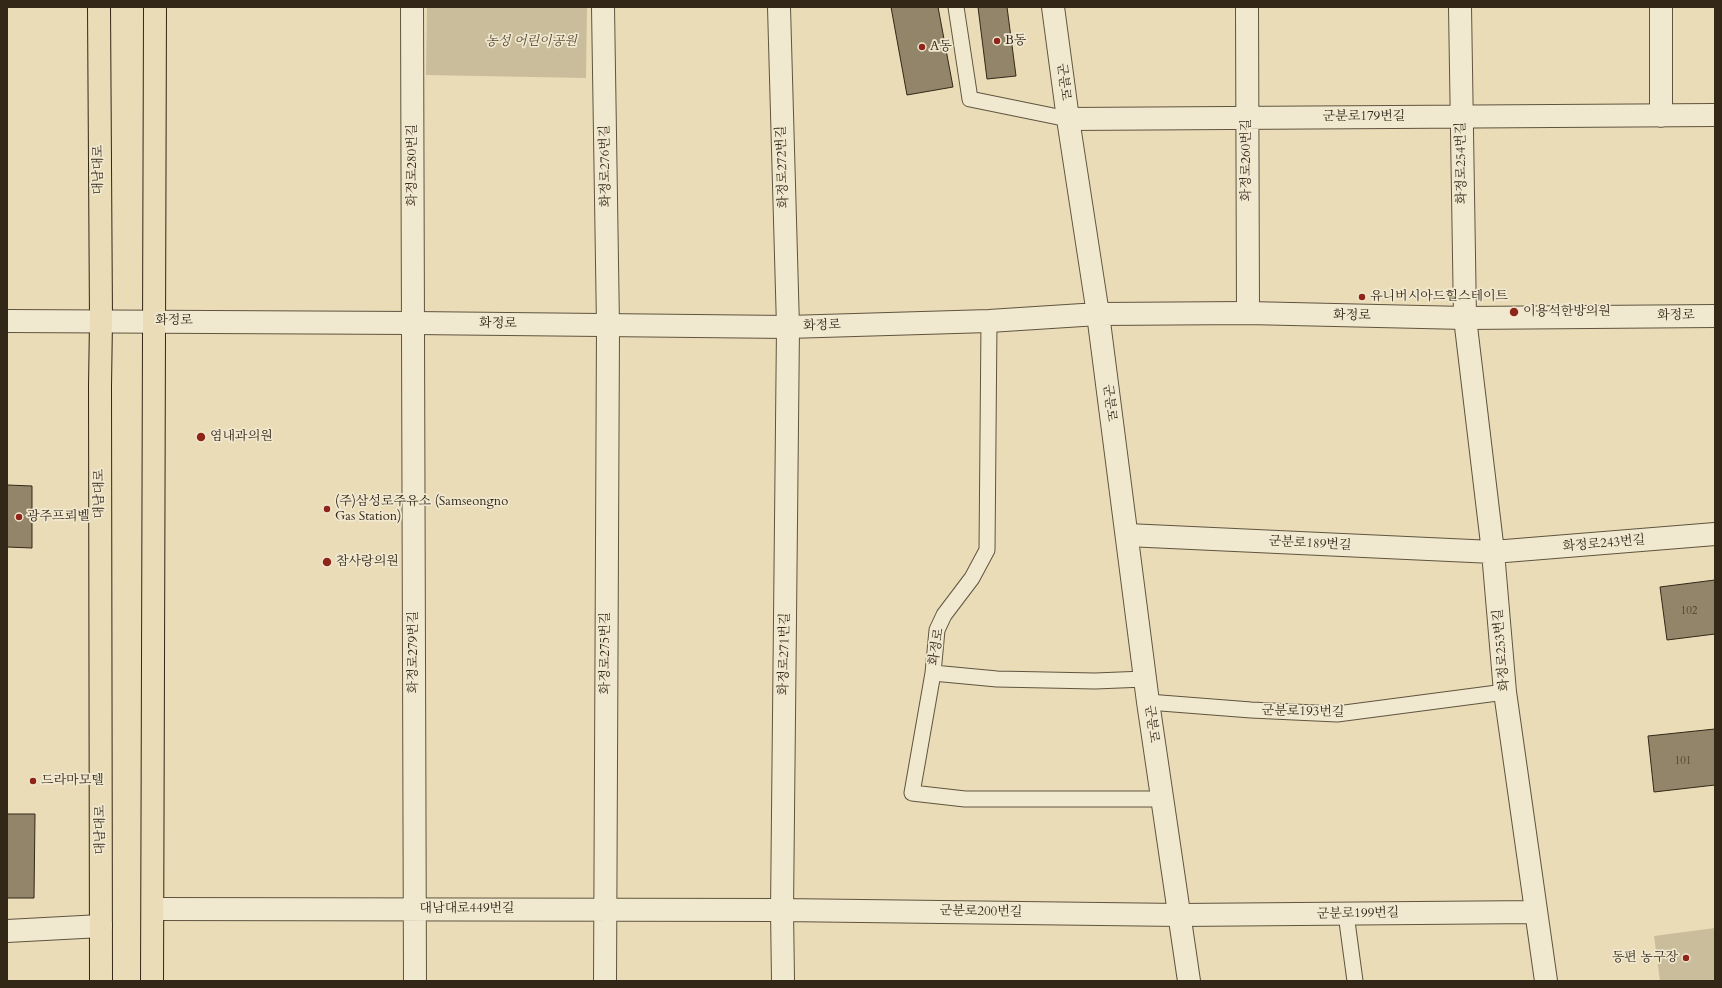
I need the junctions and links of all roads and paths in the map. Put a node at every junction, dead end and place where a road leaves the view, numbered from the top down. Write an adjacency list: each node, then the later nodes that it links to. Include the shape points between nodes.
1 (99, 7): 21 (main road, 대남대로)
2 (155, 7): 22 (main road)
3 (412, 7): 24 (street, 화정로280번길)
4 (603, 7): 25 (street, 화정로276번길)
5 (778, 7): 26 (street, 화정로272번길)
6 (956, 7): 15 (lane, via 970,99)
7 (1054, 7): 15 (street, 군분로)
8 (1247, 7): 14 (street, 화정로260번길)
9 (1460, 7): 13 (street, 화정로254번길)
10 (1661, 7): 12 (street)
11 (1715, 115): 12 (street, 군분로179번길)
12 (1661, 116): 13 (street, 군분로179번길)
13 (1461, 117): 14 (street, 군분로179번길); 19 (street, 화정로254번길)
14 (1247, 118): 15 (street, 군분로179번길); 16 (street, 화정로260번길)
15 (1068, 119): 17 (street, 군분로)
16 (1248, 313): 17 (street, 화정로); 19 (street, 화정로)
17 (1098, 314): 23 (street, 화정로); 28 (street, 군분로)
18 (1715, 316): 19 (street, 화정로)
19 (1465, 318): 29 (street, 화정로253번길)
20 (7, 321): 21 (street, 화정로)
21 (101, 321): 22 (street, 화정로); 42 (main road, 대남대로)
22 (155, 321): 24 (street, 화정로); 35 (main road)
23 (989, 321): 26 (street, 화정로); 30 (lane, 화정로, via 987,550 972,578 944,615 937,630)
24 (414, 322): 25 (street, 화정로); 36 (street, 화정로279번길)
25 (608, 326): 26 (street, 화정로); 37 (street, 화정로275번길)
26 (788, 327): 38 (street, 화정로271번길)
27 (1715, 534): 29 (street, 화정로243번길)
28 (1127, 535): 29 (street, 군분로189번길); 31 (street, 군분로)
29 (1493, 552): 32 (street, 화정로253번길)
30 (933, 673): 31 (lane, via 997,679); 34 (lane, 화정로, via 912,793 965,799)
31 (1145, 679): 33 (street, 군분로)
32 (1506, 692): 33 (lane, 군분로193번길, via 1337,714); 39 (street, 화정로253번길)
33 (1148, 702): 34 (street, 군분로)
34 (1162, 799): 41 (street, 군분로)
35 (153, 909): 36 (street, 대남대로449번길); 45 (main road)
36 (415, 909): 37 (street, 대남대로449번길); 46 (street, 화정로279번길)
37 (604, 910): 38 (street, 대남대로449번길); 47 (street, 화정로275번길)
38 (782, 910): 41 (street, 군분로200번길); 48 (street, 화정로271번길)
39 (1536, 912): 40 (street, 군분로199번길); 51 (street, 화정로253번길)
40 (1346, 914): 41 (street, 군분로199번길); 50 (lane)
41 (1180, 915): 49 (street, 군분로)
42 (101, 926): 43 (street); 44 (main road, 대남대로)
43 (7, 931)
44 (101, 981)
45 (152, 981)
46 (415, 981)
47 (605, 981)
48 (783, 981)
49 (1189, 981)
50 (1354, 981)
51 (1546, 981)

